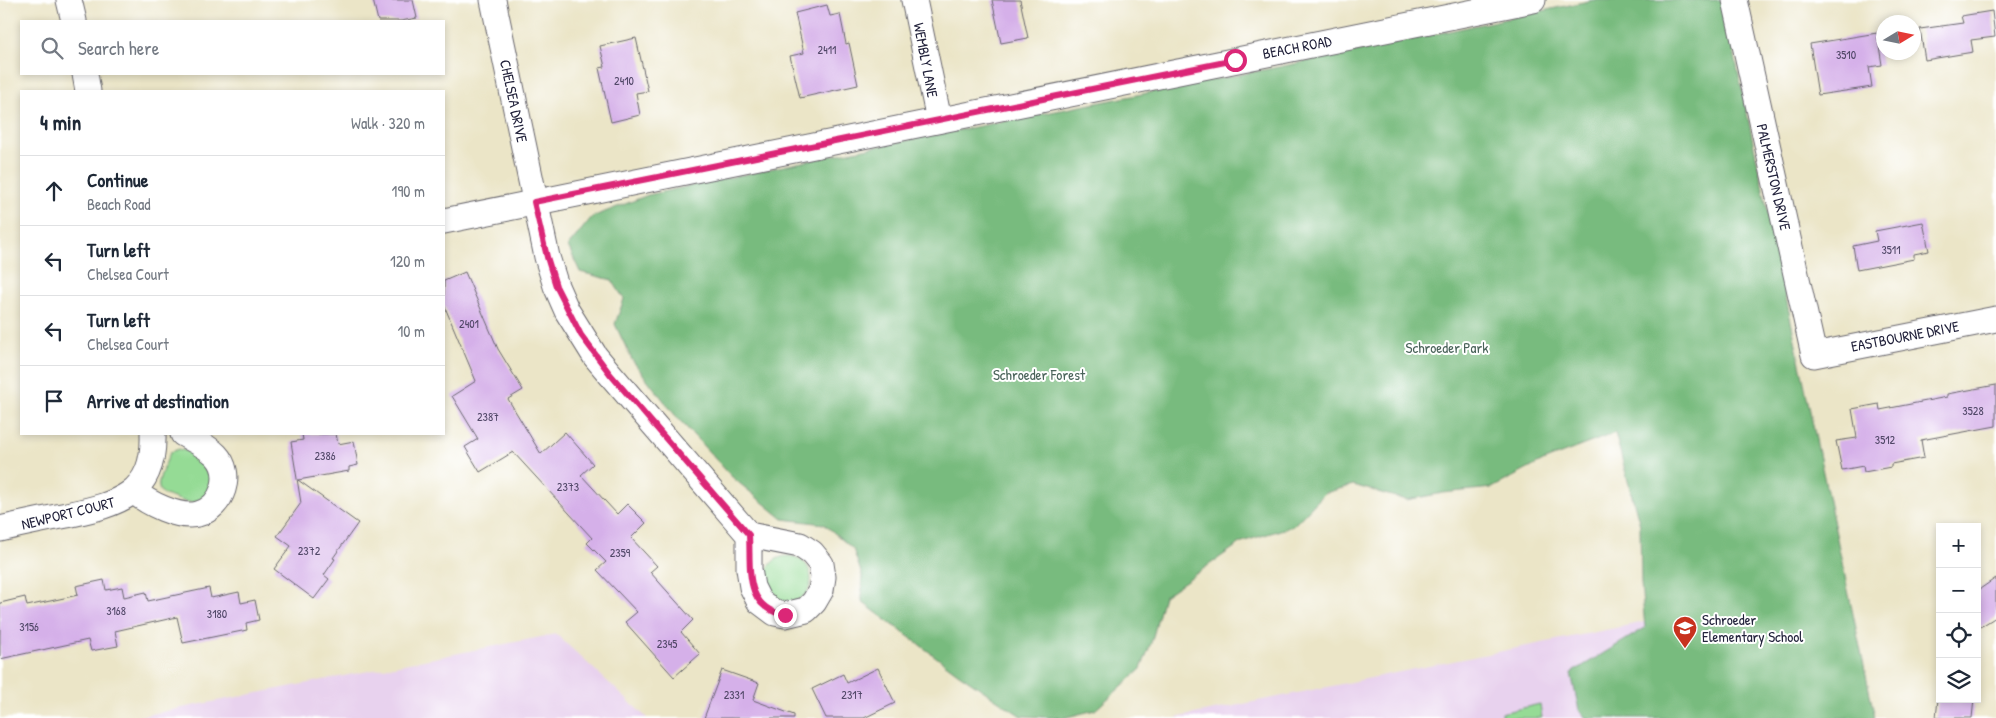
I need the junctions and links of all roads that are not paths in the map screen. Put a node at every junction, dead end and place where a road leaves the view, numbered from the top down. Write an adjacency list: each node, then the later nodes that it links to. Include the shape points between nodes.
1 (69, 0): 6 (street)
2 (493, 0): 10 (street, CHELSEA DRIVE)
3 (914, 0): 9 (street, WEMBLY LANE)
4 (1533, 0): 9 (street, BEACH ROAD)
5 (1735, 0): 13 (street, PALMERSTON DRIVE)
6 (74, 20)
7 (85, 75): 8 (street)
8 (88, 90)
9 (939, 120): 10 (street, BEACH ROAD)
10 (534, 202): 11 (street, BEACH ROAD); 18 (street, CHELSEA DRIVE, via 556,286 581,335 610,374)
11 (445, 221)
12 (1996, 319): 13 (street, EASTBOURNE DRIVE)
13 (1814, 355)
14 (153, 435): 16 (street, NEWPORT COURT, via 150,463)
15 (185, 435): 16 (street, NEWPORT COURT, via 216,455 221,463 226,480 219,497 205,510 188,514 143,500)
16 (134, 491): 17 (street, NEWPORT COURT, via 118,502 97,508)
17 (0, 529)
18 (749, 535)

